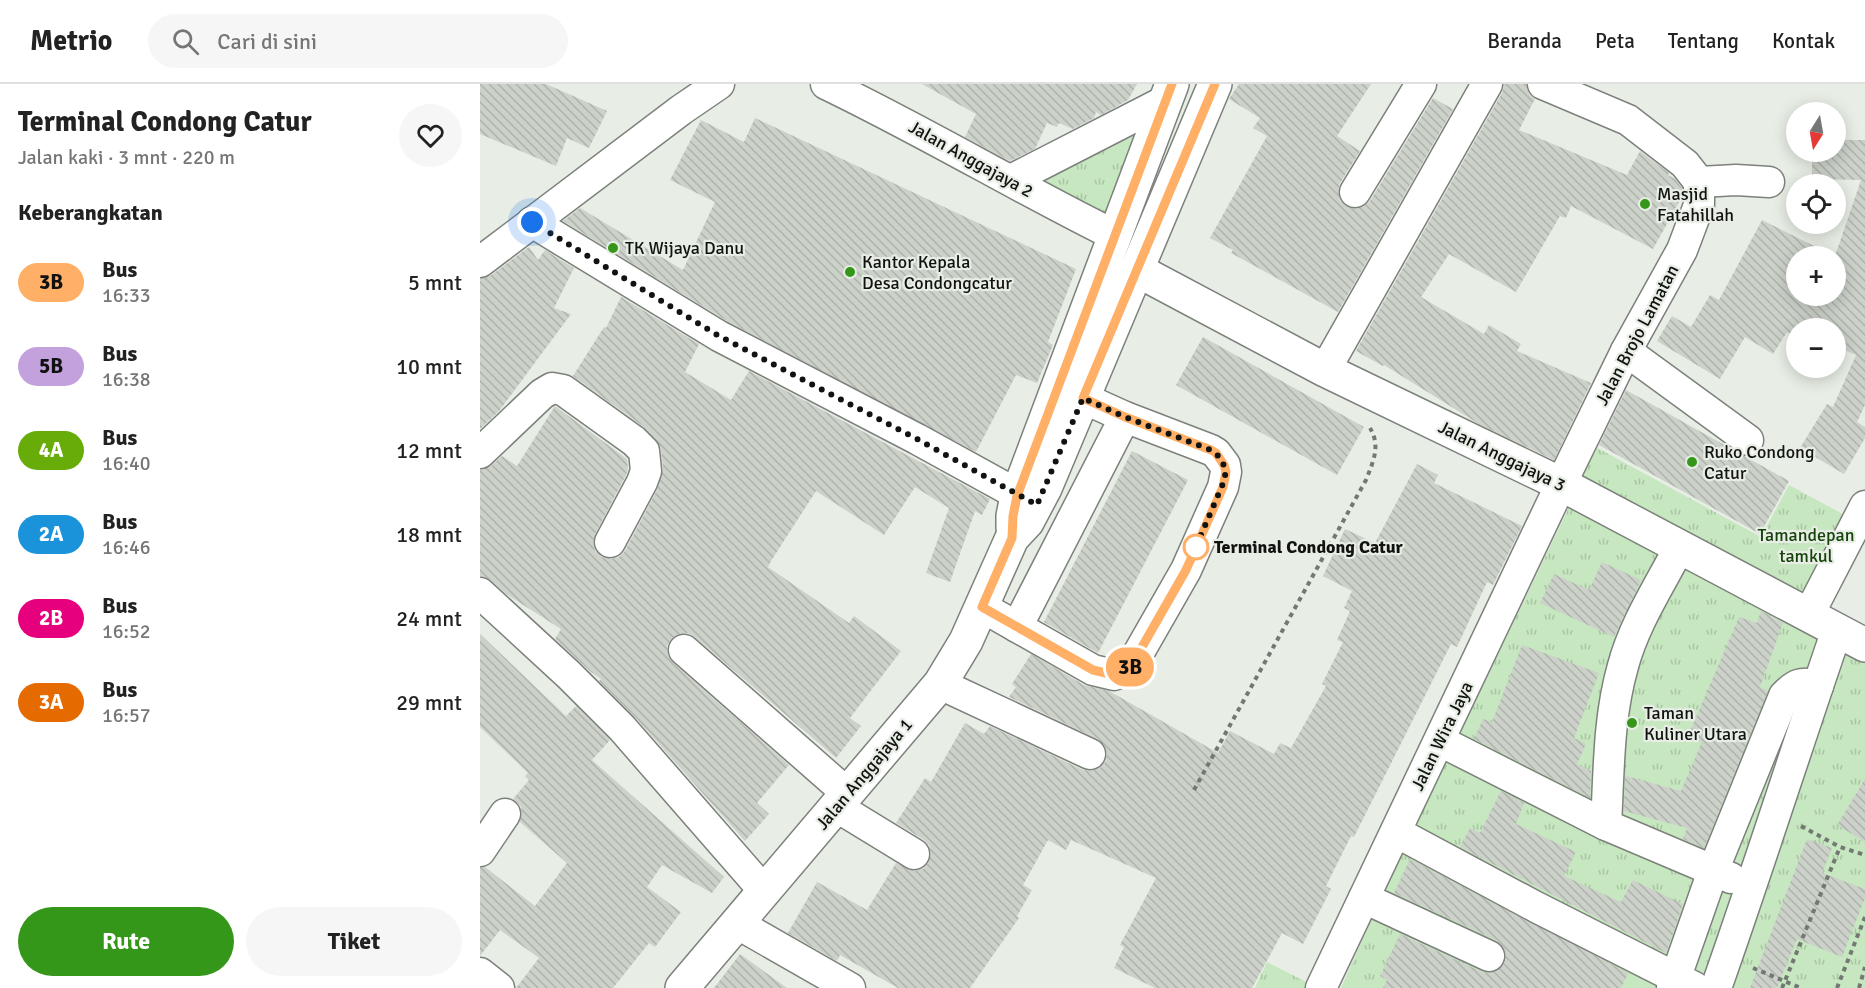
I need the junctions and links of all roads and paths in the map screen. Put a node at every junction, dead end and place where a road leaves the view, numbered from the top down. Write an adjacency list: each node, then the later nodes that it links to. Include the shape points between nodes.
1 (719, 84): 12 (street)
2 (826, 84): 8 (street, Jalan Anggajaya 2)
3 (1215, 84): 15 (main road, Jalan Anggajaya 1)
4 (1421, 84): 11 (street)
5 (1487, 84): 17 (street)
6 (1544, 84): 9 (street, via 1628,120 1684,164)
7 (1168, 92): 8 (street); 13 (main road, Jalan Anggajaya 1)
8 (1011, 180): 13 (street, Jalan Anggajaya 2)
9 (1699, 182): 10 (street); 16 (street, Jalan Brojo Lamatan, via 1699,205 1682,250)
10 (1769, 182)
11 (1355, 192)
12 (532, 222): 14 (street); 24 (street, via 719,336)
13 (1114, 235): 24 (main road, Jalan Anggajaya 1)
14 (486, 250)
15 (1137, 270): 17 (main road, Jalan Anggajaya 3); 18 (main road, Jalan Anggajaya 1)
16 (1626, 351): 21 (street); 23 (street, Jalan Brojo Lamatan)
17 (1325, 370): 23 (main road, Jalan Anggajaya 3)
18 (1083, 398): 19 (street); 24 (main road, Jalan Anggajaya 1)
19 (1125, 417): 31 (street); 31 (street, via 1211,450 1224,465 1223,487 1186,570 1130,668 1114,675 1093,670)
20 (1369, 425): 39 (path, via 1375,436 1376,454 1366,480)
21 (1748, 441)
22 (480, 453): 26 (street, via 542,394 552,388 563,390 644,451 646,471)
23 (1562, 484): 27 (main road, Jalan Anggajaya 3); 37 (street, Jalan Wira Jaya)
24 (1027, 501): 29 (main road, Jalan Anggajaya 1, via 1028,522 1012,538)
25 (1865, 506): 30 (street)
26 (610, 542)
27 (1680, 546): 30 (main road, Jalan Anggajaya 3); 43 (street, via 1630,643 1622,667 1610,737)
28 (480, 593): 51 (street, via 622,728)
29 (982, 607): 31 (street); 35 (main road, Jalan Anggajaya 1)
30 (1809, 614): 32 (main road, Jalan Anggajaya 3)
31 (1017, 627)
32 (1837, 630): 33 (main road, Jalan Anggajaya 3); 36 (street)
33 (1865, 645)
34 (684, 650): 40 (street)
35 (940, 684): 38 (street); 40 (main road, Jalan Anggajaya 1)
36 (1818, 686): 41 (street); 49 (street, via 1793,686 1784,696)
37 (1440, 741): 43 (street); 44 (street, Jalan Wira Jaya)
38 (1090, 754)
39 (1194, 790)
40 (843, 800): 47 (street); 51 (main road, Jalan Anggajaya 1)
41 (1777, 813): 45 (path); 50 (street)
42 (505, 814): 46 (street)
43 (1606, 825): 49 (street)
44 (1396, 832): 52 (street, Jalan Wira Jaya); 60 (street)
45 (1840, 848): 48 (path); 59 (path)
46 (480, 851)
47 (914, 854)
48 (1865, 855)
49 (1713, 871): 50 (street); 60 (street)
50 (1750, 886): 56 (street)
51 (765, 892): 54 (main road, Jalan Anggajaya 1)
52 (1364, 898): 55 (street); 64 (street, Jalan Wira Jaya)
53 (1865, 917): 68 (path)
54 (738, 924): 62 (main road, Jalan Anggajaya 1); 63 (street)
55 (1489, 956)
56 (1727, 957): 59 (path); 65 (street)
57 (1865, 967): 69 (path)
58 (480, 973): 61 (street)
59 (1785, 981): 66 (path); 67 (path)
60 (1681, 984)
61 (499, 988)
62 (682, 988)
63 (850, 988)
64 (1321, 988)
65 (1716, 988)
66 (1782, 988)
67 (1802, 988)
68 (1837, 988)
69 (1859, 988)

